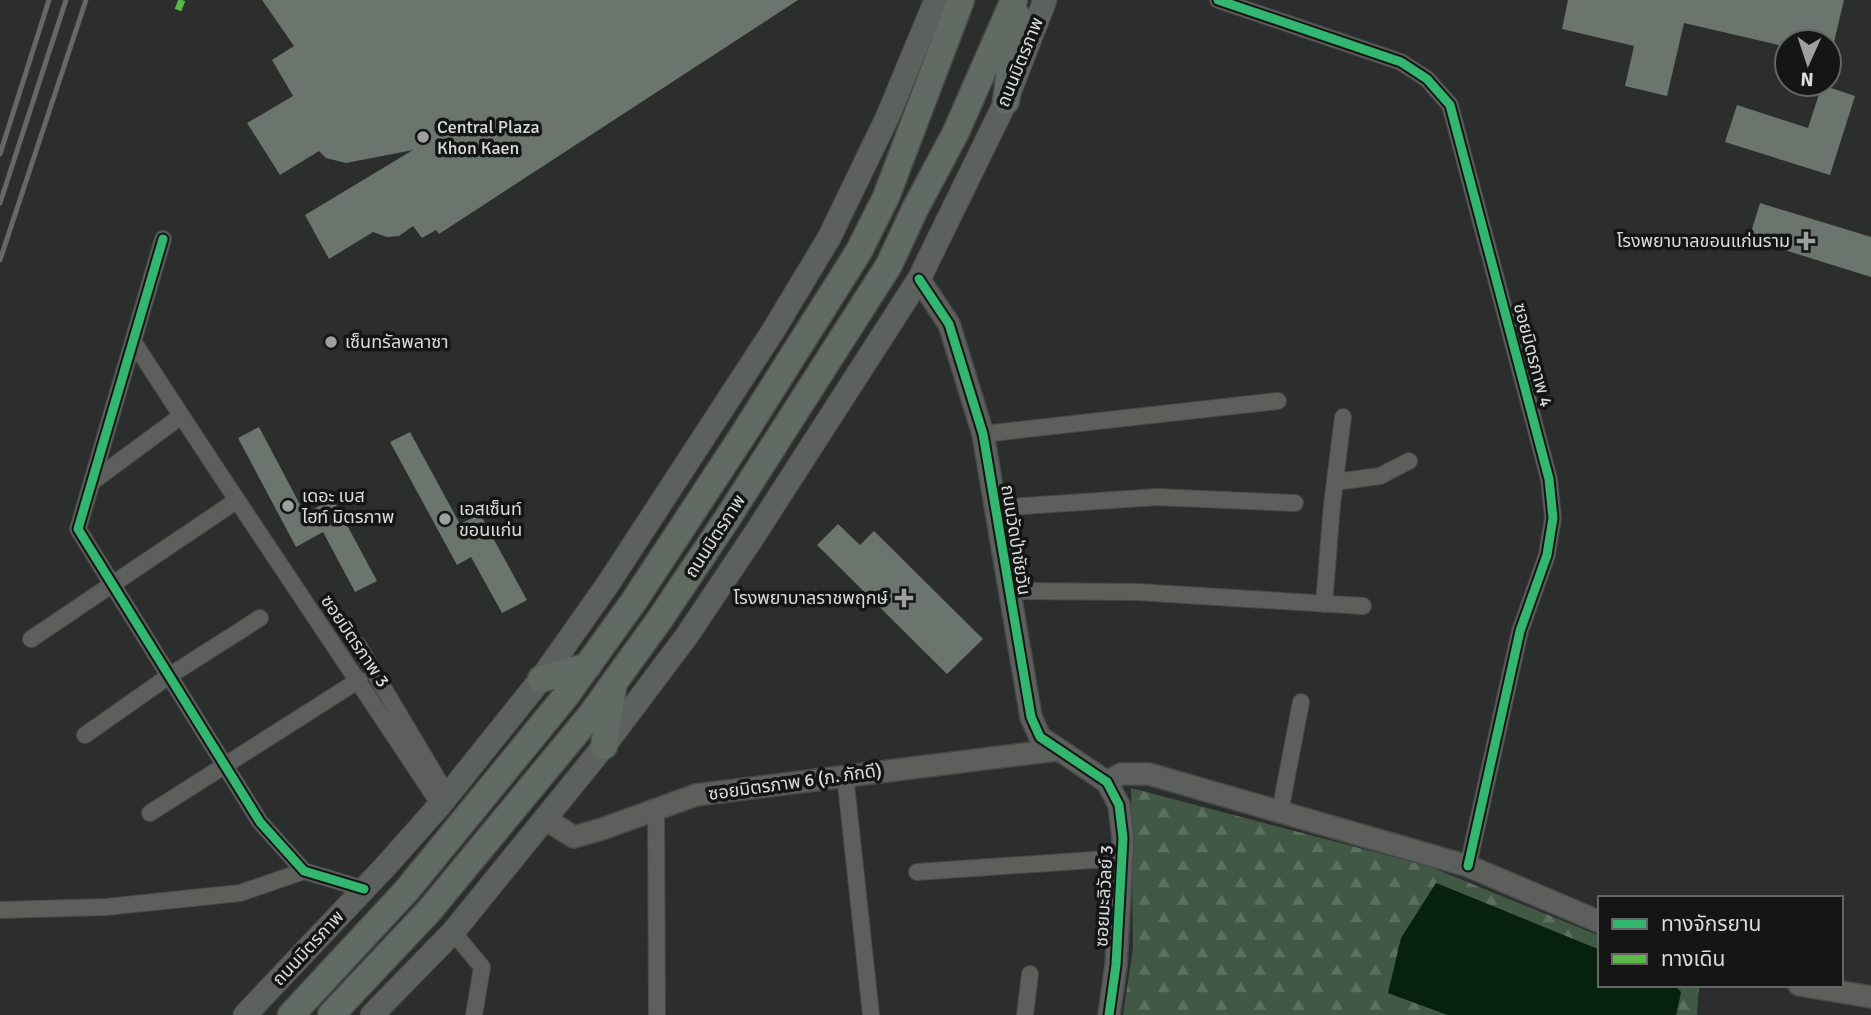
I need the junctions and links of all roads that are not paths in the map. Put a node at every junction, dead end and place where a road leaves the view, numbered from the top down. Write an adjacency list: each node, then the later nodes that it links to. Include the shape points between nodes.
1 (936, 0): 32 (main road, ถนนมิตรภาพ, via 840,216 759,353)
2 (945, 0): 8 (main road)
3 (961, 0): 8 (main road, ถนนมิตรภาพ)
4 (1014, 0): 34 (main road, ถนนมิตรภาพ, via 956,132 889,265 727,519)
5 (1020, 0): 9 (main road)
6 (1045, 0): 9 (main road, ถนนมิตรภาพ)
7 (1218, 0): 48 (street, ซอยมิตรภาพ 4, via 1401,62 1427,79 1450,105 1549,479 1553,519 1547,555 1520,631)
8 (935, 69): 30 (main road, ถนนมิตรภาพ, via 886,197 859,251 734,449)
9 (1006, 100): 11 (main road, ถนนมิตรภาพ)
10 (163, 239): 12 (street)
11 (919, 279): 16 (street, ถนนวัดป่าชัยวัน, via 949,324); 37 (main road, ถนนมิตรภาพ, via 731,570)
12 (133, 341): 14 (street, ซอยมิตรภาพ 3); 18 (street)
13 (1278, 401): 16 (street)
14 (181, 416): 18 (street); 20 (street, ซอยมิตรภาพ 3)
15 (1343, 417): 19 (street)
16 (983, 433): 22 (street, ถนนวัดป่าชัยวัน)
17 (1409, 461): 19 (street, via 1380,476)
18 (92, 482): 23 (street, via 78,529)
19 (1335, 482): 25 (street)
20 (236, 501): 23 (street); 33 (street, ซอยมิตรภาพ 3)
21 (1295, 503): 22 (street, via 1157,497)
22 (995, 508): 24 (street, ถนนวัดป่าชัยวัน)
23 (113, 585): 28 (street); 31 (street)
24 (1008, 591): 25 (street, via 1137,592); 38 (street, ถนนวัดป่าชัยวัน, via 1031,717 1040,737)
25 (1324, 604): 26 (street)
26 (1363, 606)
27 (260, 618): 31 (street)
28 (31, 639)
29 (358, 645): 42 (street)
30 (588, 666): 32 (main road); 59 (main road, ถนนมิตรภาพ, via 407,890)
31 (169, 676): 36 (street); 39 (street)
32 (541, 678): 42 (main road, ถนนมิตรภาพ)
33 (359, 681): 39 (street); 42 (street, ซอยมิตรภาพ 3)
34 (614, 682): 37 (main road); 60 (main road, ถนนมิตรภาพ, via 429,911)
35 (1301, 702): 45 (street)
36 (85, 735)
37 (604, 746): 46 (main road, ถนนมิตรภาพ)
38 (1056, 750): 40 (street, ซอยมิตรภาพ 6 (ภ. ภักดี)); 41 (street, ถนนวัดป่าชัยวัน)
39 (226, 767): 44 (street); 49 (street, via 260,822)
40 (845, 775): 43 (street, ซอยมิตรภาพ 6 (ภ. ภักดี), via 696,795); 64 (street)
41 (1107, 782): 45 (street, via 1121,774 1149,774); 47 (street, ซอยมะลิวัลย์ 3, via 1119,805)
42 (443, 800): 51 (main road, ถนนมิตรภาพ)
43 (656, 810): 46 (street, ซอยมิตรภาพ 6 (ภ. ภักดี), via 575,837); 63 (street)
44 (150, 813)
45 (1280, 813): 48 (street)
46 (545, 819): 54 (main road, ถนนมิตรภาพ)
47 (1122, 858): 50 (street); 66 (street, ซอยมะลิวัลย์ 3)
48 (1468, 866): 53 (street)
49 (304, 871): 51 (street); 52 (street, via 240,893 106,907)
50 (917, 872)
51 (364, 889): 58 (main road, ถนนมิตรภาพ)
52 (0, 910)
53 (1598, 921)
54 (453, 932): 61 (main road, ถนนมิตรภาพ); 62 (street, via 482,967)
55 (1030, 974): 65 (street)
56 (1811, 987): 57 (street)
57 (1871, 997)
58 (245, 1015)
59 (291, 1015)
60 (331, 1015)
61 (372, 1015)
62 (474, 1015)
63 (657, 1015)
64 (871, 1015)
65 (1025, 1015)
66 (1109, 1015)

